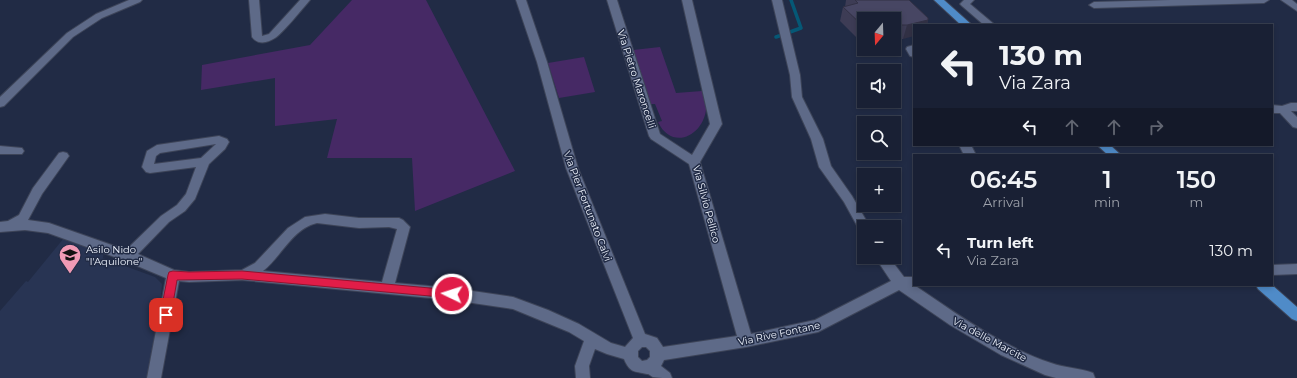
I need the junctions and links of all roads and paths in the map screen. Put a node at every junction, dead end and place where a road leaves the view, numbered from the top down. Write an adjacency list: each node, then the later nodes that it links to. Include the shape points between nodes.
1 (137, 0): 17 (street, via 99,16 70,35)
2 (254, 0): 3 (street, via 258,37 261,40 272,36)
3 (306, 0)
4 (522, 0): 42 (street, Via Pier Fortunato Calvi, via 572,168)
5 (612, 0): 27 (street, Via Pietro Maroncelli, via 655,136)
6 (687, 0): 27 (street, Via Silvio Pellico, via 716,124)
7 (777, 0): 28 (street, via 795,75 797,97 817,139 825,167)
8 (969, 0): 16 (street, via 965,4)
9 (1264, 0): 12 (street)
10 (1286, 0): 14 (street)
11 (938, 1): 15 (main road)
12 (1172, 1): 13 (street)
13 (1094, 4)
14 (1297, 8)
15 (966, 24)
16 (989, 24)
17 (0, 103)
18 (1297, 107): 19 (street)
19 (1278, 110): 20 (street)
20 (1297, 124)
21 (1104, 146): 24 (main road)
22 (0, 150): 23 (street)
23 (18, 151)
24 (1114, 154)
25 (63, 156): 29 (street, via 37,191 23,218)
26 (204, 162): 26 (street, via 223,142 219,140 157,149 151,154 148,167 154,170); 30 (street, via 191,196)
27 (694, 162): 41 (street, Via Silvio Pellico)
28 (860, 220)
29 (5, 227): 30 (street, via 31,225 49,228)
30 (128, 256): 34 (street)
31 (889, 264): 36 (street)
32 (1297, 269): 33 (street)
33 (1273, 270)
34 (173, 275): 35 (street); 46 (street)
35 (242, 275): 38 (street); 38 (street, via 259,268 292,232 310,220 327,218 356,223 399,223 404,230)
36 (907, 283): 41 (street, Via Rive Fontane, via 818,326); 49 (street, Via delle Marcite, via 954,321 1006,350 1050,370)
37 (1264, 286): 39 (main road)
38 (387, 289): 40 (street, via 452,294 513,303 543,314)
39 (1297, 315)
40 (592, 338): 43 (street, via 607,348); 47 (street, via 582,366)
41 (746, 341): 44 (street, Via Rive Fontane)
42 (641, 342): 43 (street, via 633,346); 44 (street, via 651,343)
43 (629, 354): 45 (street, via 635,365)
44 (658, 354): 45 (street, via 656,361)
45 (649, 366): 48 (street)
46 (154, 378)
47 (583, 378)
48 (665, 378)
49 (1088, 378)

